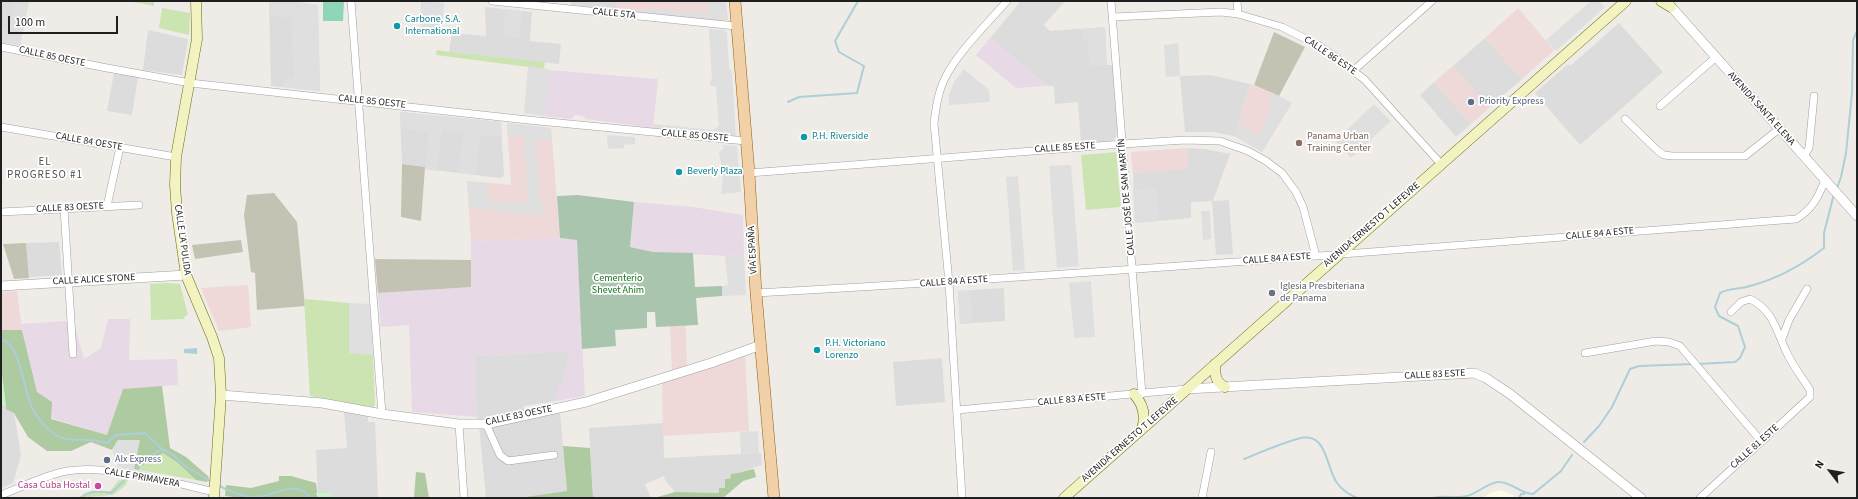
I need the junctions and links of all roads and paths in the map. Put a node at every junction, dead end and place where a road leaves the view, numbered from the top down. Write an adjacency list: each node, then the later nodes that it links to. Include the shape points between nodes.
1 (196, 1): 18 (main road, CALLE LA PULIDA, via 197,38)
2 (351, 1): 20 (street)
3 (492, 1): 14 (street, CALLE 5TA)
4 (734, 1): 14 (main road, VÍA ESPAÑA)
5 (1007, 1): 30 (street, via 954,64 945,79 937,100 934,123)
6 (1111, 1): 13 (street, CALLE JOSÉ DE SAN MARTÍN)
7 (1238, 1): 12 (street)
8 (1432, 1): 17 (street)
9 (1661, 1): 11 (main road)
10 (1626, 2): 31 (main road, AVENIDA ERNESTO T LEFEVRE)
11 (1668, 4): 16 (street, AVENIDA SANTA ELENA)
12 (1238, 14): 13 (street, CALLE 86 ESTE, via 1221,12); 17 (street, CALLE 86 ESTE, via 1300,35)
13 (1113, 17): 26 (street, CALLE JOSÉ DE SAN MARTÍN)
14 (736, 26): 25 (main road, VÍA ESPAÑA)
15 (1, 47): 18 (street, CALLE 85 OESTE)
16 (1715, 58): 21 (street); 24 (street, AVENIDA SANTA ELENA)
17 (1354, 70): 31 (street, CALLE 86 ESTE)
18 (190, 83): 20 (street, CALLE 85 OESTE); 29 (main road, CALLE LA PULIDA)
19 (1814, 96): 28 (street, via 1809,148)
20 (358, 101): 25 (street, CALLE 85 OESTE); 59 (street)
21 (1660, 106)
22 (1625, 119): 24 (street, via 1658,151 1672,156 1745,156)
23 (1, 127): 27 (street, CALLE 84 OESTE)
24 (1779, 130): 28 (street, AVENIDA SANTA ELENA)
25 (746, 141): 32 (main road, VÍA ESPAÑA)
26 (1123, 144): 30 (street, CALLE 85 ESTE); 40 (street, CALLE 85 ESTE, via 1185,140 1220,141 1266,161 1282,173 1296,192 1308,221); 41 (street, CALLE JOSÉ DE SAN MARTÍN)
27 (120, 147): 29 (street, CALLE 84 OESTE); 35 (street)
28 (1804, 156): 33 (street, AVENIDA SANTA ELENA)
29 (176, 157): 42 (main road, CALLE LA PULIDA, via 177,213)
30 (936, 157): 32 (street, CALLE 85 ESTE); 44 (street)
31 (1441, 164): 39 (main road, AVENIDA ERNESTO T LEFEVRE)
32 (749, 173): 47 (main road, VÍA ESPAÑA)
33 (1826, 181): 38 (street, AVENIDA SANTA ELENA); 39 (street, CALLE 84 A ESTE, via 1806,214 1796,218)
34 (139, 205): 35 (street, CALLE 83 OESTE)
35 (107, 206): 36 (street, CALLE 83 OESTE)
36 (64, 208): 37 (street, CALLE 83 OESTE); 43 (street)
37 (1, 212)
38 (1857, 216)
39 (1339, 254): 40 (street, CALLE 84 A ESTE); 53 (main road, AVENIDA ERNESTO T LEFEVRE)
40 (1316, 256): 41 (street, CALLE 84 A ESTE)
41 (1134, 270): 44 (street, CALLE 84 A ESTE); 56 (street, CALLE JOSÉ DE SAN MARTÍN)
42 (186, 275): 43 (street, CALLE ALICE STONE); 57 (main road, CALLE LA PULIDA, via 219,358)
43 (69, 282): 45 (street, CALLE ALICE STONE); 52 (street)
44 (948, 283): 47 (street, CALLE 84 A ESTE); 58 (street)
45 (1, 286)
46 (1807, 288): 49 (street, via 1789,320)
47 (756, 293): 50 (main road, VÍA ESPAÑA)
48 (1731, 312): 49 (street, via 1741,302 1750,299 1767,312)
49 (1782, 339): 63 (street, CALLE 81 ESTE, via 1810,390 1810,397)
50 (761, 345): 61 (street, CALLE 83 OESTE, via 586,402); 69 (main road, VÍA ESPAÑA)
51 (1585, 353): 63 (street, via 1656,341 1680,346)
52 (73, 354)
53 (1215, 364): 54 (main road, via 1216,378); 55 (main road, AVENIDA ERNESTO T LEFEVRE)
54 (1225, 387): 55 (street, CALLE 83 ESTE); 73 (street, CALLE 83 ESTE, via 1474,373 1510,394)
55 (1187, 389): 56 (street, CALLE 83 A ESTE); 62 (main road, AVENIDA ERNESTO T LEFEVRE)
56 (1138, 394): 58 (street, CALLE 83 A ESTE); 62 (main road, via 1143,408)
57 (221, 395): 59 (street, CALLE 83 OESTE, via 322,403); 67 (main road, CALLE LA PULIDA)
58 (957, 410): 70 (street)
59 (382, 414): 60 (street, CALLE 83 OESTE)
60 (459, 424): 61 (street, CALLE 83 OESTE); 68 (street)
61 (486, 424): 65 (street, via 500,455 508,461)
62 (1142, 430): 71 (main road, AVENIDA ERNESTO T LEFEVRE)
63 (1761, 440): 74 (street, CALLE 81 ESTE)
64 (1210, 452): 72 (street)
65 (554, 455)
66 (1, 495): 67 (street, CALLE PRIMAVERA, via 55,474 78,470 124,473)
67 (215, 495)
68 (464, 498)
69 (774, 498)
70 (962, 498)
71 (1064, 498)
72 (1202, 498)
73 (1641, 498)
74 (1700, 498)

